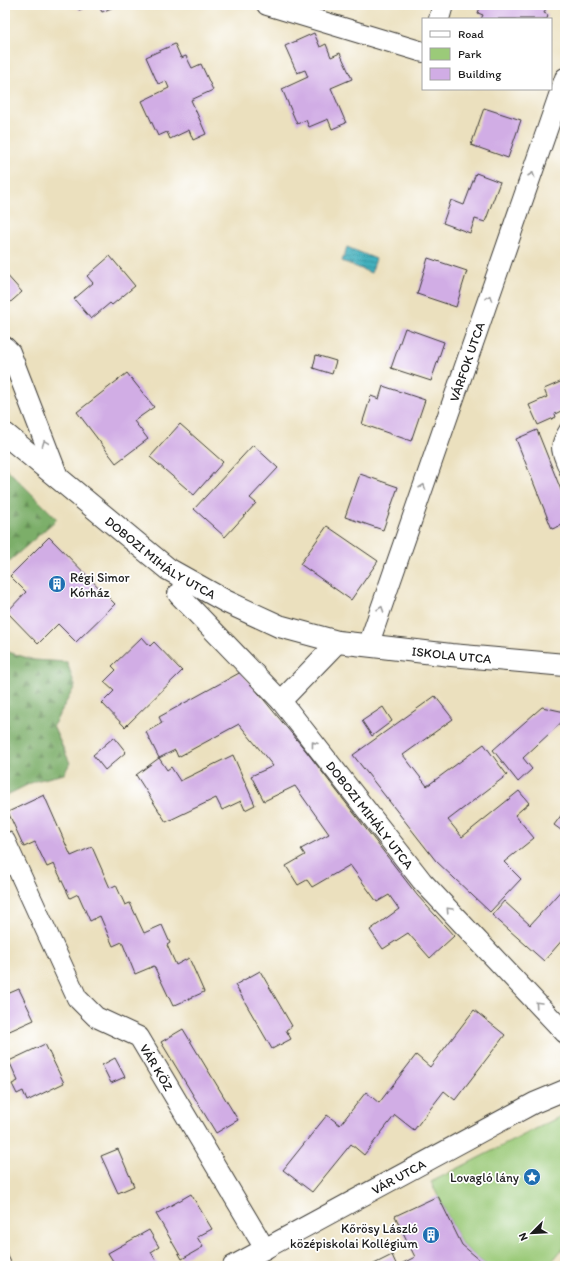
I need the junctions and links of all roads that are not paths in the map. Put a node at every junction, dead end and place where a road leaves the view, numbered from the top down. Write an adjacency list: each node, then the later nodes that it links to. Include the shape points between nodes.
1 (267, 5): 4 (street)
2 (443, 5): 3 (street)
3 (439, 18)
4 (422, 52)
5 (557, 87): 13 (street, VÁRFOK UTCA, one-way to 5)
6 (5, 347): 10 (street, one-way to 6, via 10,352)
7 (565, 428): 9 (lane, via 557,442 557,453)
8 (5, 434): 10 (main road, DOBOZI MIHÁLY UTCA)
9 (565, 472)
10 (59, 479): 12 (main road, DOBOZI MIHÁLY UTCA, via 168,569 227,602 279,626)
11 (178, 594): 15 (street, DOBOZI MIHÁLY UTCA)
12 (338, 642): 13 (main road, ISKOLA UTCA); 15 (street)
13 (368, 646): 14 (main road, ISKOLA UTCA)
14 (565, 665)
15 (281, 701): 17 (street, DOBOZI MIHÁLY UTCA, one-way to 15, via 422,881)
16 (5, 841): 19 (street, VÁR KÖZ, via 77,998 96,1017 139,1037)
17 (565, 1033)
18 (565, 1090): 19 (street, VÁR UTCA, via 527,1107)
19 (265, 1249): 20 (street, VÁR UTCA)
20 (233, 1266)

